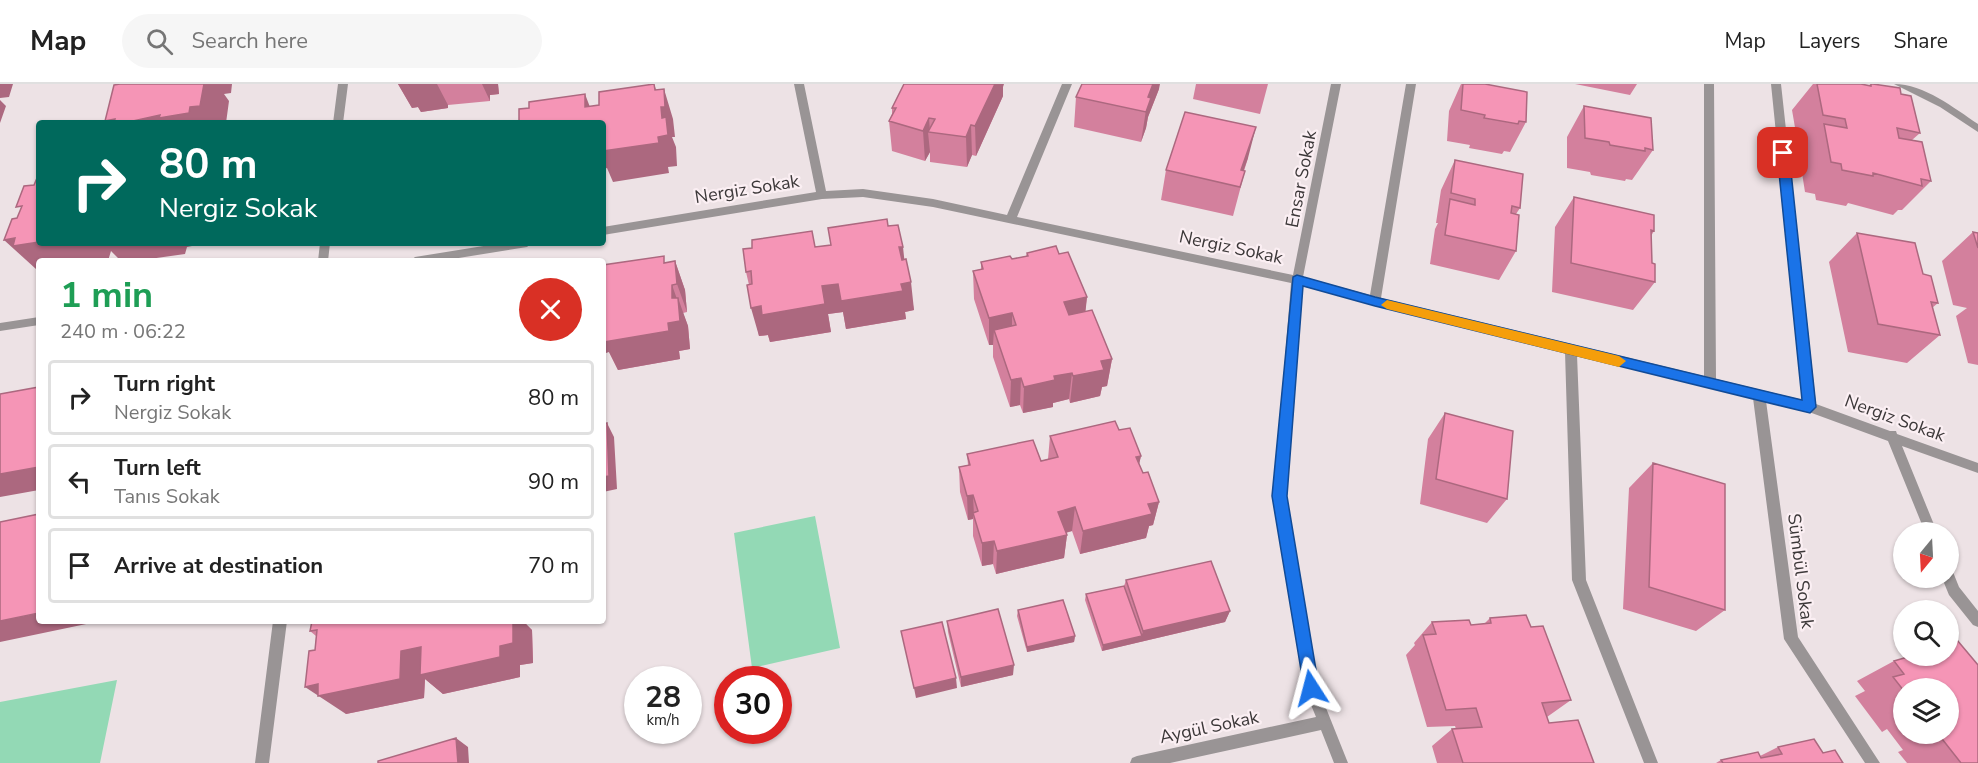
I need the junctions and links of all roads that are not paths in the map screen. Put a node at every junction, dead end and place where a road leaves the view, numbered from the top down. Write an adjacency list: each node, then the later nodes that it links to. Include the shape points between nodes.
1 (343, 84): 9 (street)
2 (799, 84): 11 (street)
3 (1067, 84): 12 (street)
4 (1336, 84): 16 (street, Ensar Sokak)
5 (1411, 84): 17 (street)
6 (1709, 84): 21 (street)
7 (1776, 84): 23 (street)
8 (1899, 84): 10 (street, via 1943,105)
9 (339, 120)
10 (1978, 129)
11 (822, 195): 12 (street, Nergiz Sokak, via 863,193); 13 (street, Nergiz Sokak)
12 (1011, 218): 16 (street, Nergiz Sokak)
13 (606, 231)
14 (508, 246): 15 (street)
15 (434, 258)
16 (1297, 280): 17 (street, Nergiz Sokak); 30 (street, Ensar Sokak, via 1280,496 1311,688)
17 (1375, 302): 20 (street, Nergiz Sokak)
18 (36, 321): 19 (street)
19 (0, 327)
20 (1571, 350): 21 (street, Nergiz Sokak); 34 (street, via 1579,580)
21 (1710, 384): 22 (street, Nergiz Sokak)
22 (1760, 395): 23 (street, Nergiz Sokak); 35 (street, Sümbül Sokak, via 1791,639)
23 (1810, 407): 24 (street, Nergiz Sokak)
24 (1892, 435): 25 (street, Nergiz Sokak); 26 (street)
25 (1978, 468)
26 (1927, 522)
27 (1953, 588): 28 (street)
28 (1978, 621)
29 (280, 624): 31 (street)
30 (1324, 722): 32 (street, Aygül Sokak); 33 (street, Ensar Sokak)
31 (262, 763)
32 (1137, 763)
33 (1341, 763)
34 (1651, 763)
35 (1873, 763)

